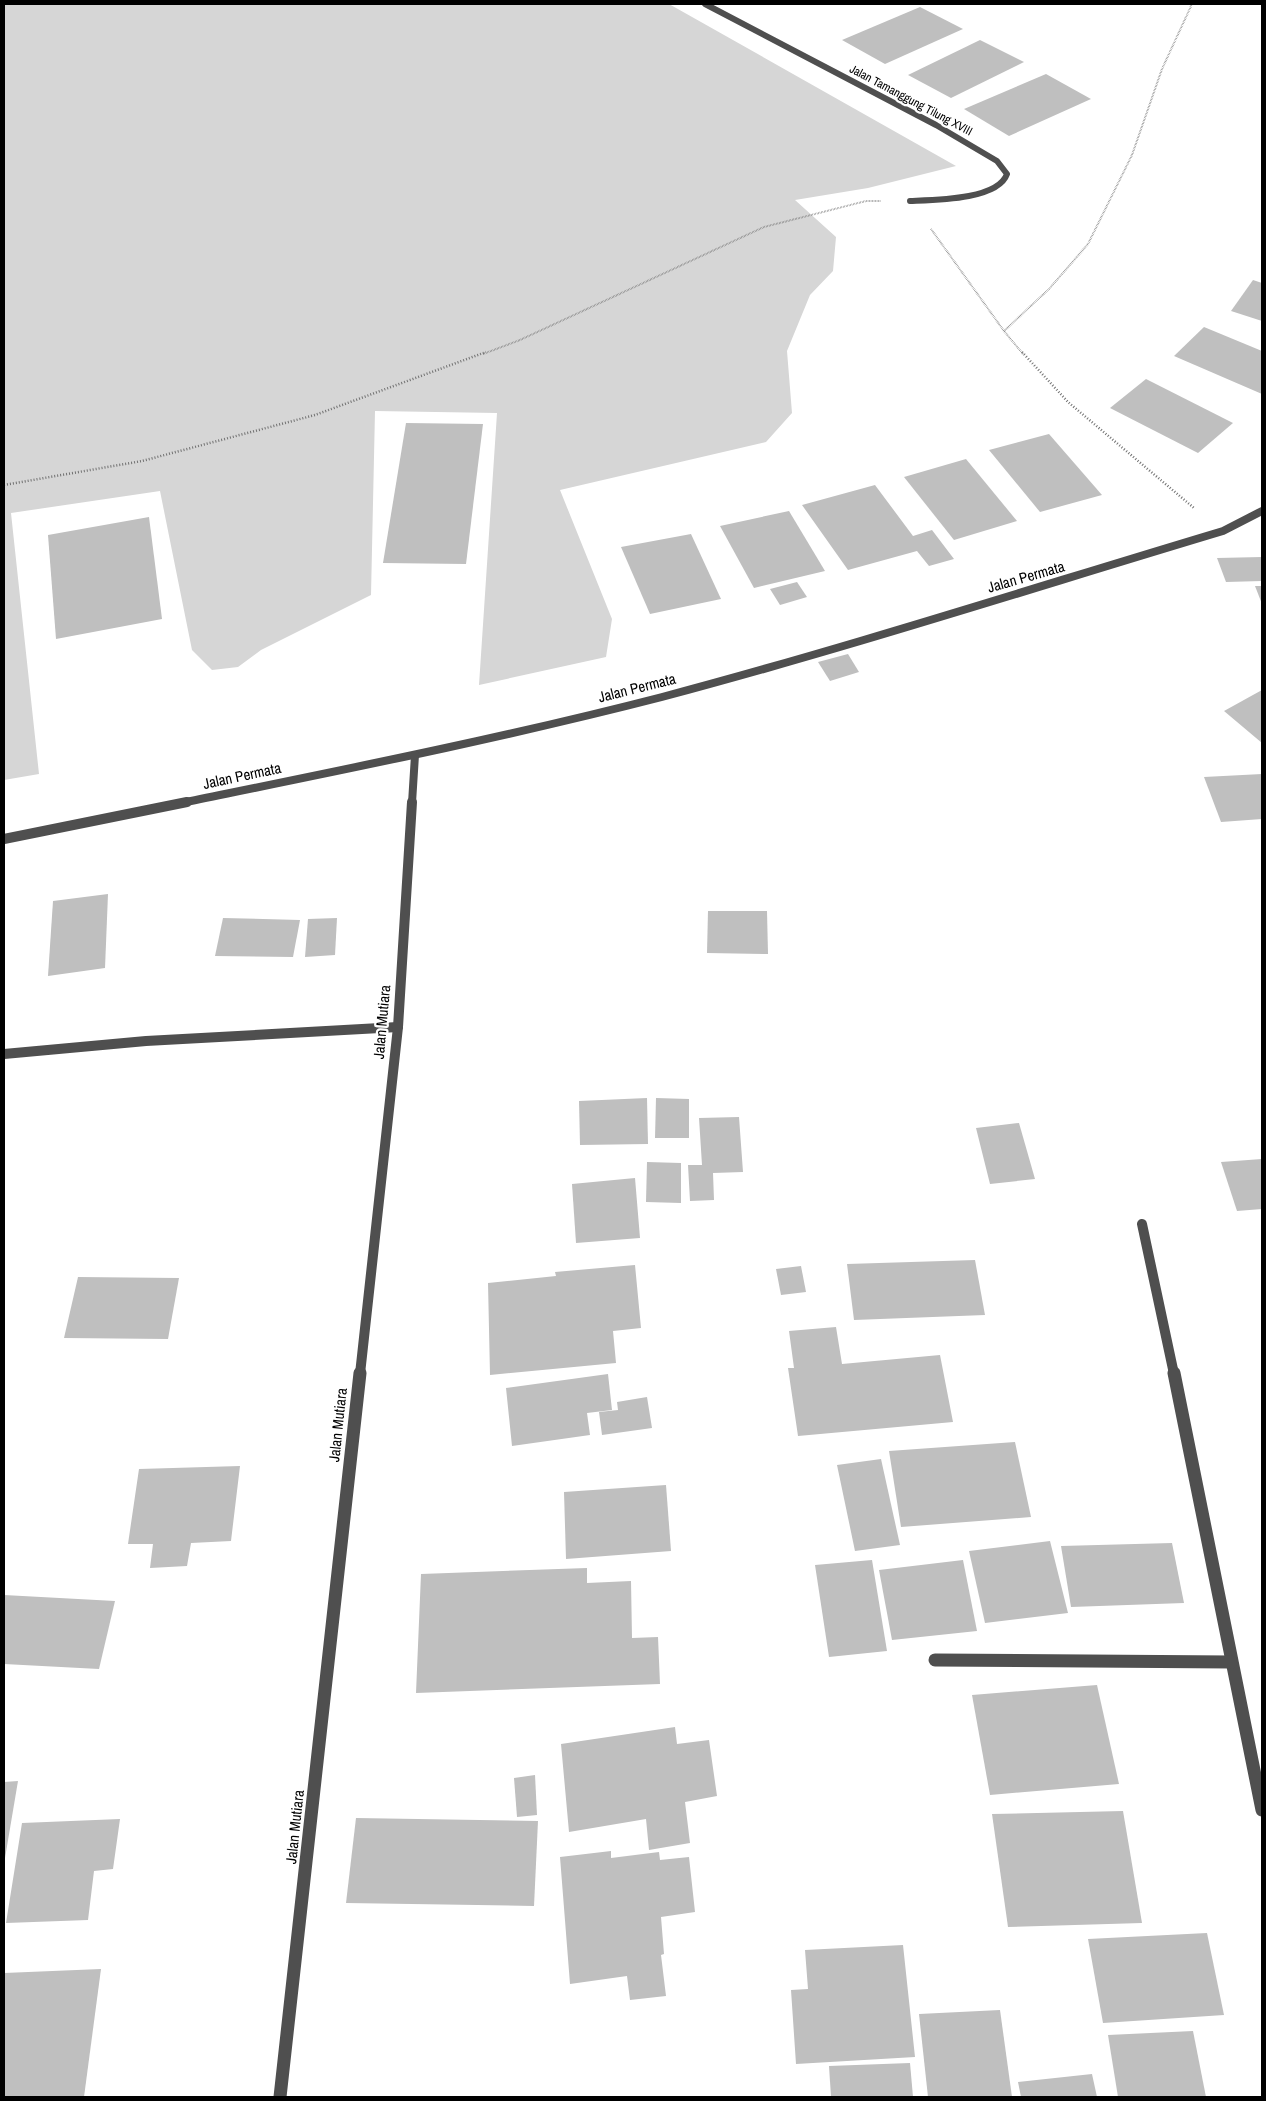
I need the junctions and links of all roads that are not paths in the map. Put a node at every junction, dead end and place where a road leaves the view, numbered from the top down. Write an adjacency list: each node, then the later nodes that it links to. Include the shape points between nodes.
1 (705, 4): 2 (street, Jalan Tamanggung Tilung XVIII, via 936,125 997,161 1007,174 999,186 986,191)
2 (910, 201)
3 (1262, 510): 4 (street, Jalan Permata, via 1223,531 828,650 670,694)
4 (415, 754): 5 (street, Jalan Permata); 6 (street, Jalan Mutiara)
5 (4, 839)
6 (398, 1028): 7 (street, via 146,1041); 12 (street, Jalan Mutiara)
7 (4, 1054)
8 (1142, 1224): 10 (street)
9 (935, 1660): 10 (street)
10 (1232, 1662): 11 (street)
11 (1262, 1810)
12 (280, 2097)

